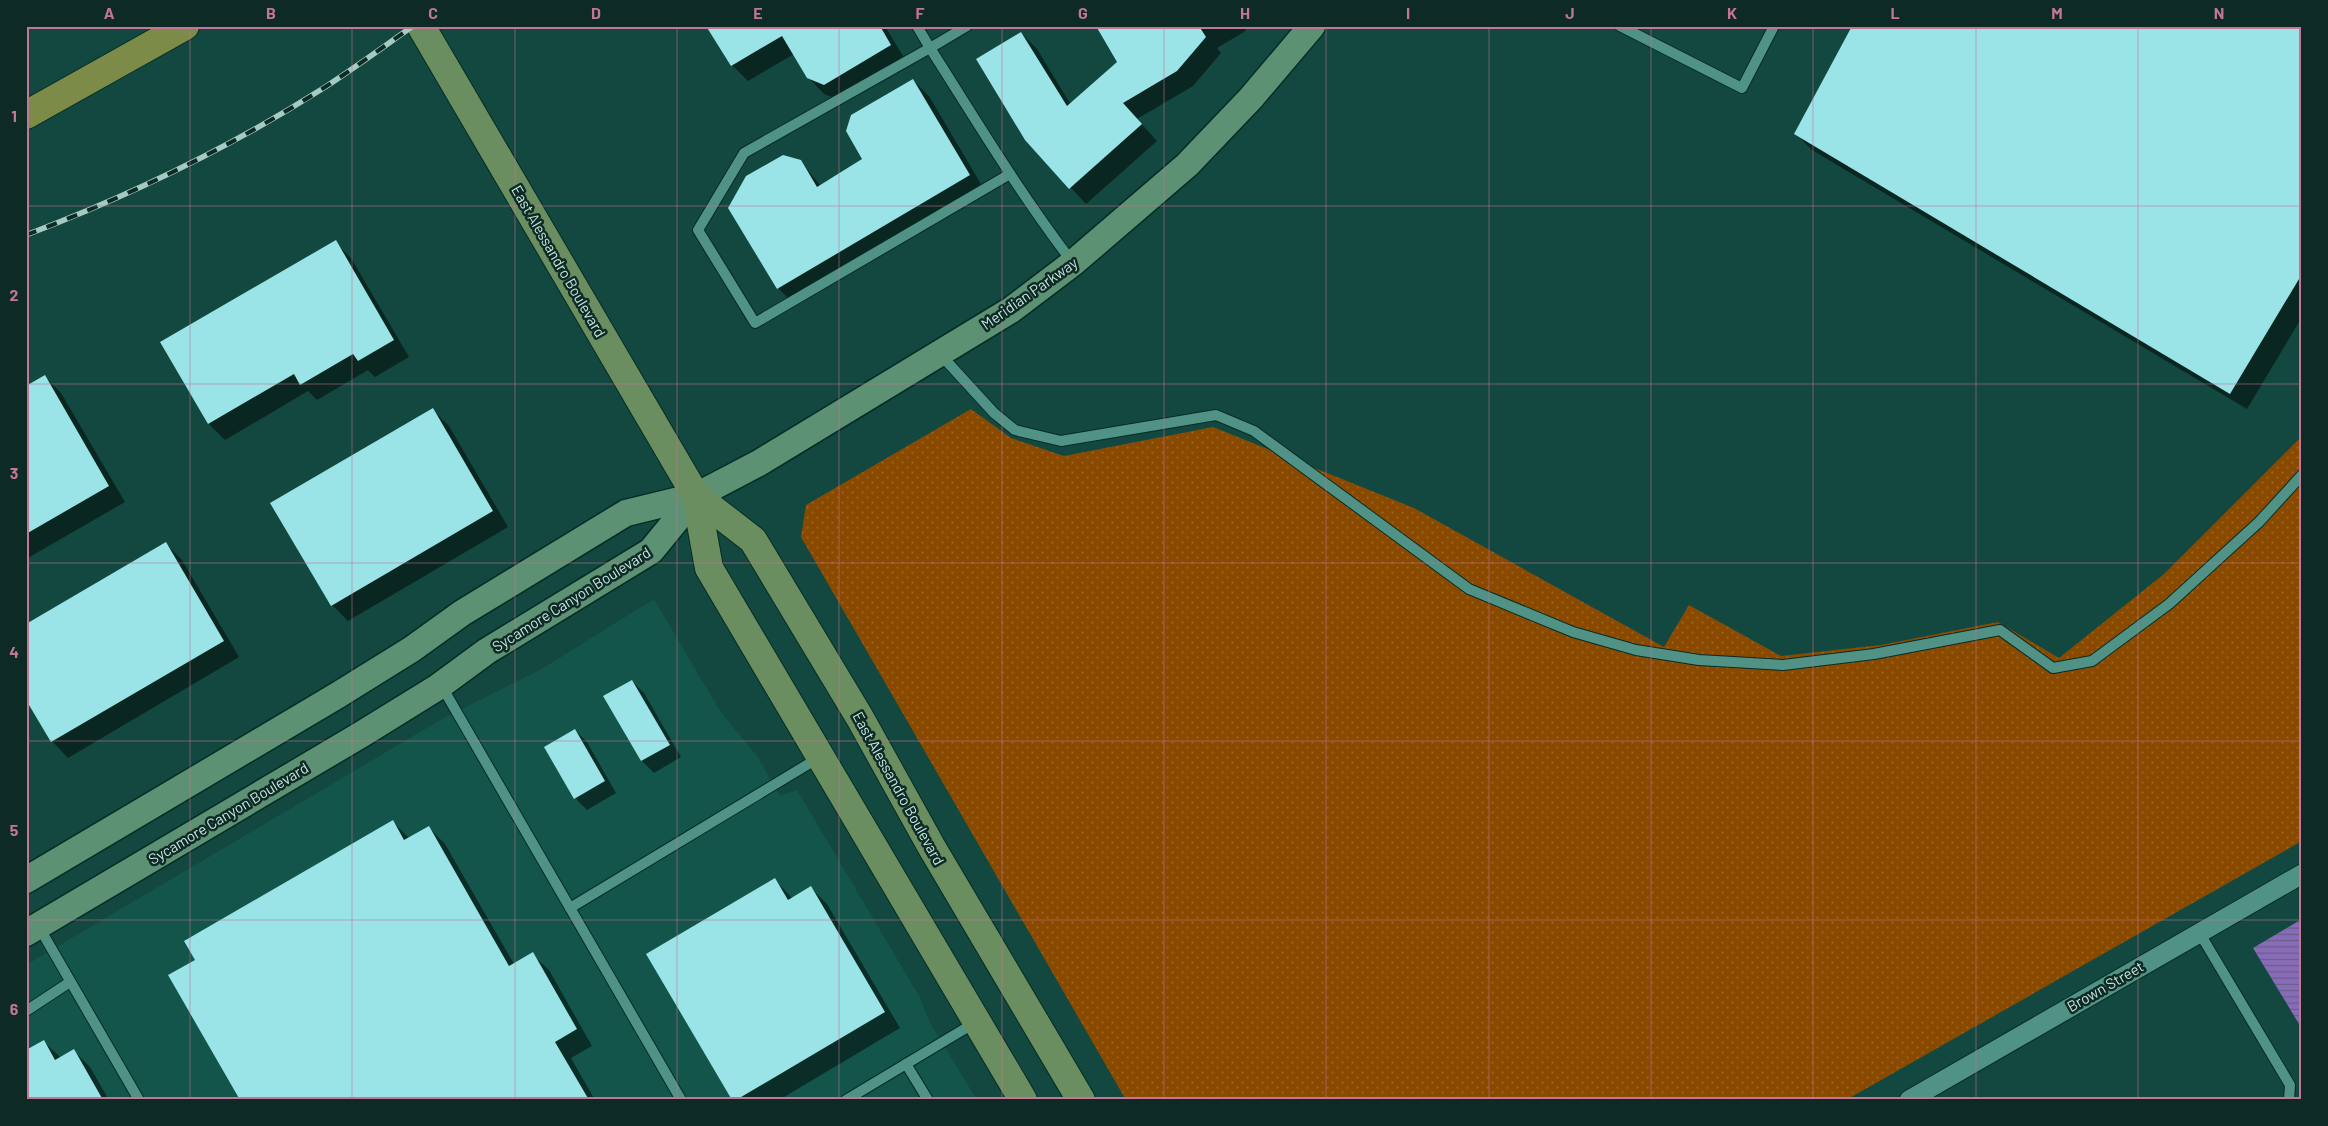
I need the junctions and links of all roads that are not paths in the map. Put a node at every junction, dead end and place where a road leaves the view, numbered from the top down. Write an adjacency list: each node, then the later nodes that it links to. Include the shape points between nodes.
1 (185, 26): 9 (highway)
2 (421, 26): 14 (main road, East Alessandro Boulevard)
3 (917, 26): 8 (lane)
4 (967, 26): 8 (lane)
5 (1312, 26): 11 (main road, Meridian Parkway, via 1251,98 1187,165)
6 (1620, 26): 7 (lane, via 1742,88)
7 (1774, 26)
8 (930, 48): 10 (lane); 10 (lane, via 744,152 698,230 755,323)
9 (26, 115)
10 (1010, 174): 11 (lane)
11 (1073, 263): 12 (main road, Meridian Parkway, via 1010,310)
12 (939, 353): 13 (lane, via 994,413 1015,430 1061,441 1216,415 1254,431 1469,589 1573,632 1636,650 1699,660 1783,665 1874,654 2000,630 2053,668 2092,661 2169,604 2259,522); 14 (main road, Meridian Parkway, via 759,463)
13 (2302, 475)
14 (696, 496): 15 (main road, Sycamore Canyon Boulevard, via 651,551 487,651); 16 (main road, East Alessandro Boulevard, via 709,568); 18 (main road, via 626,513 462,613 338,695); 31 (main road, East Alessandro Boulevard, via 753,540)
15 (441, 684): 19 (lane); 20 (main road, Sycamore Canyon Boulevard)
16 (820, 757): 19 (lane); 24 (main road, East Alessandro Boulevard)
17 (2302, 874): 21 (street, Brown Street)
18 (26, 880)
19 (570, 908): 27 (lane, via 680,1098)
20 (32, 930): 22 (lane)
21 (2199, 932): 32 (street, Brown Street); 33 (lane, via 2290,1085)
22 (70, 982): 23 (lane); 26 (lane)
23 (26, 1011)
24 (977, 1022): 25 (lane); 30 (main road, East Alessandro Boulevard)
25 (906, 1064): 28 (lane); 29 (lane)
26 (139, 1100)
27 (677, 1100)
28 (846, 1100)
29 (928, 1100)
30 (1023, 1100)
31 (1081, 1100)
32 (1909, 1100)
33 (2289, 1100)

